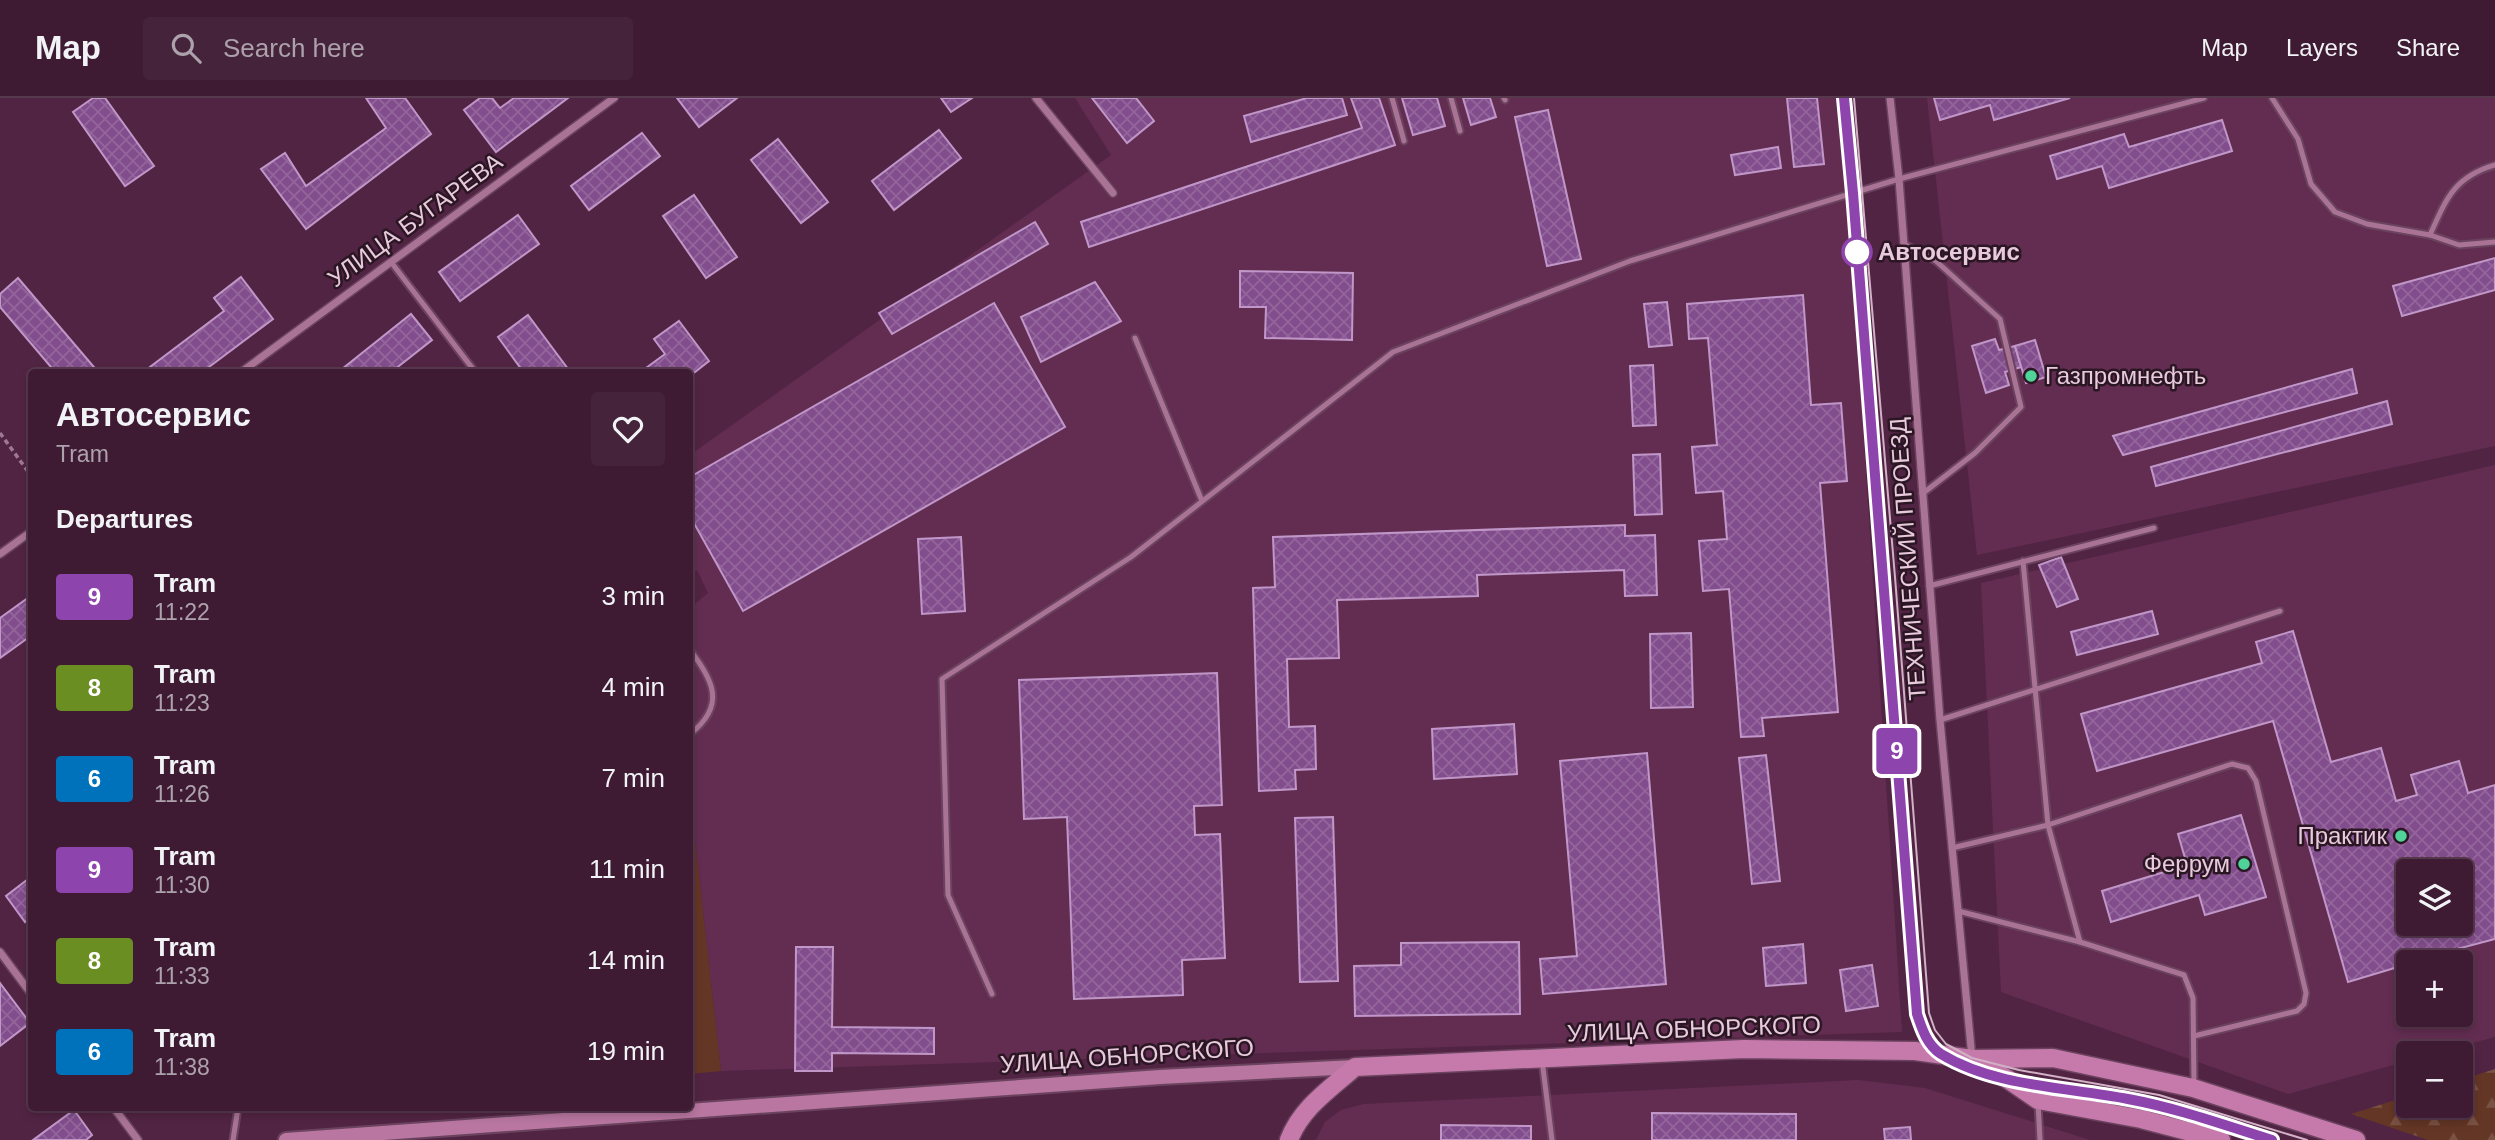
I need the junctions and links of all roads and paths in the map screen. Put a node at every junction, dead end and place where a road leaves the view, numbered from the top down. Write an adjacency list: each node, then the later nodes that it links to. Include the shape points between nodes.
1 (614, 98): 16 (street, УЛИЦА БУГАРЕВА)
2 (1036, 98): 12 (street)
3 (1392, 98): 9 (lane)
4 (1451, 98): 8 (lane)
5 (1890, 98): 11 (street, ТЕХНИЧЕСКИЙ ПРОЕЗД)
6 (2204, 98): 11 (lane)
7 (2272, 98): 13 (lane, via 2298,139 2311,184 2335,212 2367,224)
8 (1460, 131)
9 (1404, 141)
10 (2495, 165): 13 (lane, via 2461,181 2446,198)
11 (1899, 179): 15 (street, ТЕХНИЧЕСКИЙ ПРОЕЗД); 23 (lane, via 1630,261 1393,352)
12 (1113, 193)
13 (2430, 235): 14 (lane, via 2459,244)
14 (2495, 242)
15 (1904, 244): 22 (street, ТЕХНИЧЕСКИЙ ПРОЕЗД); 22 (lane, via 1936,261 2000,319 2021,407 1975,453)
16 (391, 262): 18 (street, УЛИЦА БУГАРЕВА); 19 (lane)
17 (1135, 338): 23 (lane)
18 (245, 369)
19 (473, 369)
20 (0, 433): 21 (path)
21 (28, 472)
22 (1923, 494): 28 (street, ТЕХНИЧЕСКИЙ ПРОЕЗД)
23 (1202, 501): 40 (lane, via 1131,556 942,679 948,895)
24 (2154, 528): 27 (lane)
25 (28, 534): 26 (street)
26 (0, 554)
27 (2023, 561): 28 (lane); 31 (lane)
28 (1929, 586): 32 (street, ТЕХНИЧЕСКИЙ ПРОЕЗД)
29 (2280, 611): 31 (lane)
30 (693, 654): 33 (lane, via 707,673 713,692 705,722)
31 (2035, 689): 32 (lane); 34 (lane)
32 (1940, 720): 35 (street, ТЕХНИЧЕСКИЙ ПРОЕЗД)
33 (693, 732)
34 (2048, 825): 35 (lane); 37 (lane); 41 (lane, via 2232,764 2248,768 2256,781 2306,993 2304,1004 2297,1011)
35 (1952, 848): 36 (street, ТЕХНИЧЕСКИЙ ПРОЕЗД)
36 (1958, 912): 37 (lane); 43 (street, ТЕХНИЧЕСКИЙ ПРОЕЗД)
37 (2080, 942): 41 (lane, via 2183,975 2193,998)
38 (0, 952): 39 (street)
39 (28, 990)
40 (992, 994)
41 (2194, 1035): 45 (lane)
42 (1542, 1059): 43 (main road, УЛИЦА ОБНОРСКОГО, via 1757,1049 1915,1051); 44 (main road, УЛИЦА ОБНОРСКОГО); 55 (lane)
43 (1972, 1059): 45 (main road, УЛИЦА ОБНОРСКОГО, via 2053,1058); 46 (main road, УЛИЦА ОБНОРСКОГО)
44 (1355, 1067): 50 (main road, УЛИЦА ОБНОРСКОГО); 54 (main road, via 1310,1107)
45 (2194, 1084): 58 (main road, УЛИЦА ОБНОРСКОГО)
46 (2038, 1100): 56 (lane); 57 (main road, УЛИЦА ОБНОРСКОГО)
47 (116, 1111): 51 (street)
48 (238, 1111): 52 (lane)
49 (688, 1111): 53 (main road, УЛИЦА ОБНОРСКОГО)
50 (693, 1111)
51 (138, 1140)
52 (233, 1140)
53 (286, 1140)
54 (1289, 1140)
55 (1552, 1140)
56 (2040, 1140)
57 (2221, 1140)
58 (2356, 1140)

